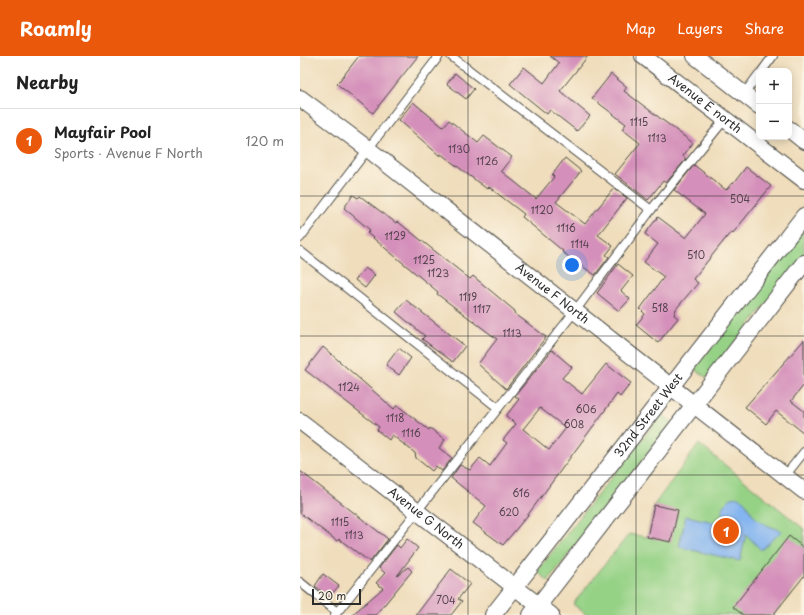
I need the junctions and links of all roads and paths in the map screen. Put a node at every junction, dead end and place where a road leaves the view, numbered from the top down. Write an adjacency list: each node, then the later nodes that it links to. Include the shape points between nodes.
1 (439, 56): 14 (lane)
2 (451, 56): 16 (lane)
3 (643, 56): 11 (street, Avenue E north)
4 (695, 56): 8 (street)
5 (773, 56): 6 (lane)
6 (764, 68)
7 (756, 78): 8 (lane)
8 (744, 94): 10 (street)
9 (300, 98): 14 (street, Avenue F North)
10 (756, 104)
11 (725, 119): 15 (street, Avenue E north); 16 (lane)
12 (792, 131): 13 (street)
13 (804, 141)
14 (368, 149): 18 (lane); 21 (street, Avenue F North)
15 (804, 180)
16 (651, 210): 21 (lane)
17 (804, 216): 22 (street, 32nd Street West)
18 (300, 238)
19 (300, 251): 24 (lane)
20 (804, 262): 23 (street)
21 (575, 311): 22 (street, Avenue F North); 24 (lane)
22 (670, 388): 23 (street, Avenue F North); 31 (street, 32nd Street West)
23 (692, 405): 27 (street, Avenue F North); 32 (street)
24 (497, 407): 29 (lane)
25 (300, 421): 29 (street, Avenue G North)
26 (804, 452): 27 (lane)
27 (785, 476): 28 (street, Avenue F North)
28 (804, 491)
29 (416, 511): 31 (street, Avenue G North); 33 (lane)
30 (300, 582): 33 (lane)
31 (516, 587): 32 (street, Avenue G North); 34 (street, 32nd Street West)
32 (535, 610): 35 (street, Avenue G North)
33 (336, 613)
34 (493, 615)
35 (551, 615)

